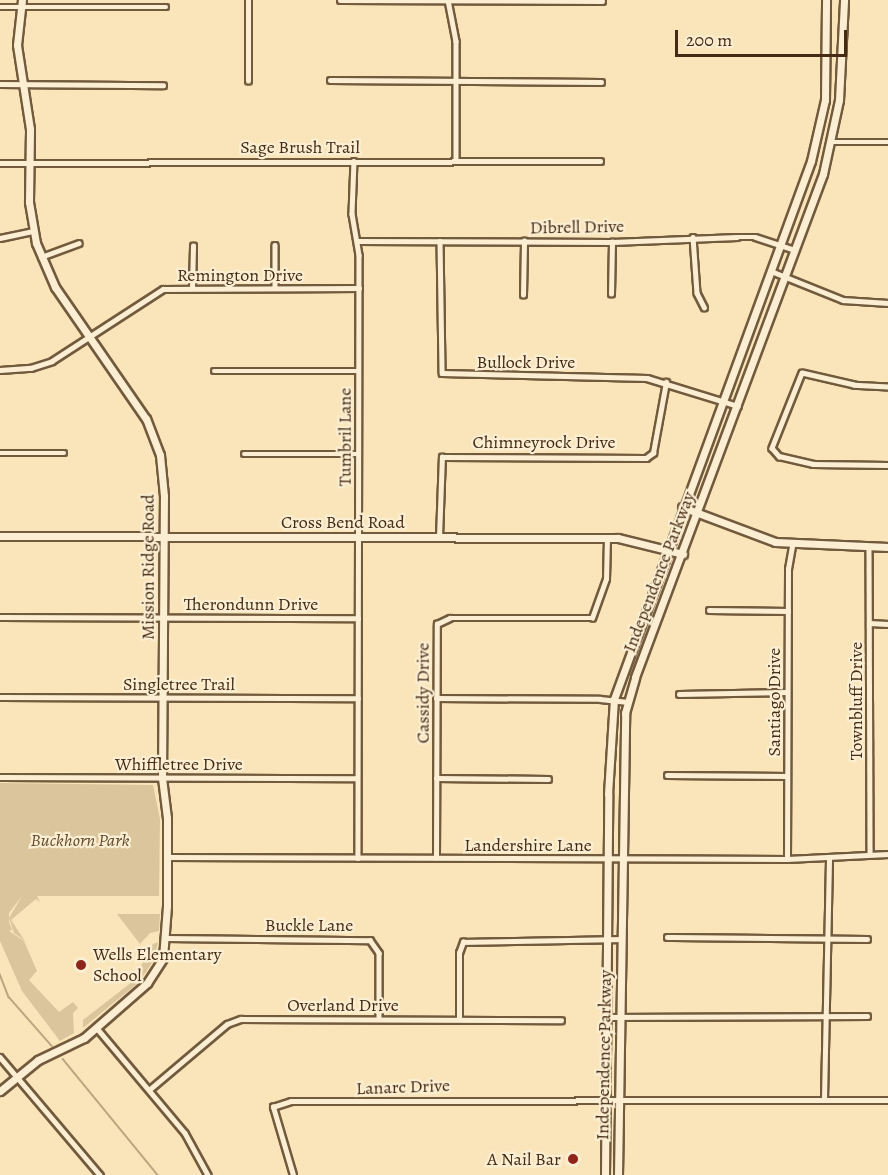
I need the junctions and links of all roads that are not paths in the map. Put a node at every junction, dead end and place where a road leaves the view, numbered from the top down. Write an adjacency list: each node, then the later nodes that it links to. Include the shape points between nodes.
1 (248, 0): 11 (street)
2 (340, 0): 3 (street)
3 (448, 0): 6 (street); 12 (street, via 456,41)
4 (826, 0): 17 (main road, Independence Parkway, via 825,100)
5 (844, 0): 18 (main road, Independence Parkway, via 839,100)
6 (602, 1)
7 (21, 3): 8 (street); 9 (street); 15 (main road, Mission Ridge Road, via 17,45)
8 (0, 7)
9 (166, 8)
10 (330, 80): 12 (street)
11 (248, 81)
12 (457, 81): 13 (street); 21 (street)
13 (601, 82)
14 (0, 84): 15 (street)
15 (22, 84): 16 (street); 24 (main road, Mission Ridge Road, via 30,122)
16 (163, 85)
17 (817, 140): 18 (main road); 34 (main road, Independence Parkway)
18 (832, 142): 19 (street); 36 (main road, Independence Parkway)
19 (888, 142)
20 (354, 161): 21 (street, Sage Brush Trail); 24 (street, Sage Brush Trail); 28 (street, Tumbril Lane, via 352,214)
21 (456, 161): 22 (street, Sage Brush Trail)
22 (600, 162)
23 (0, 163): 24 (street, Sage Brush Trail)
24 (30, 163): 25 (main road, Mission Ridge Road)
25 (33, 231): 27 (street); 37 (main road, Mission Ridge Road)
26 (693, 237): 31 (street, Dibrell Drive); 34 (street, Dibrell Drive, via 755,237); 46 (street, via 697,293)
27 (0, 238)
28 (357, 241): 29 (street, Dibrell Drive); 42 (street, Tumbril Lane)
29 (440, 241): 30 (street, Dibrell Drive); 51 (street, Bullock Drive, via 442,373 619,375)
30 (524, 242): 31 (street, Dibrell Drive); 44 (street)
31 (612, 242): 43 (street)
32 (79, 243): 37 (street)
33 (275, 245): 41 (street)
34 (781, 245): 36 (street, Dibrell Drive); 38 (main road, Independence Parkway)
35 (193, 246): 40 (street)
36 (795, 250): 39 (main road, Independence Parkway)
37 (40, 257): 47 (main road, Mission Ridge Road, via 55,287)
38 (771, 272): 39 (street); 53 (main road, Independence Parkway)
39 (783, 277): 45 (street, via 851,302); 54 (main road, Independence Parkway)
40 (192, 288): 41 (street, Remington Drive); 47 (street, Remington Drive, via 153,293)
41 (275, 288): 42 (street, Remington Drive)
42 (359, 288): 50 (street, Tumbril Lane)
43 (611, 294)
44 (524, 295)
45 (888, 303)
46 (704, 307)
47 (89, 336): 48 (street, Remington Drive, via 41,366); 63 (main road, Mission Ridge Road, via 129,391 156,442 163,483)
48 (0, 370)
49 (214, 371): 50 (street)
50 (358, 372): 58 (street, Tumbril Lane)
51 (666, 382): 53 (street, Bullock Drive); 65 (street, Chimneyrock Drive, via 653,453 646,458 442,457)
52 (888, 387): 59 (street, via 854,385 802,373 773,453 813,464)
53 (722, 400): 54 (street, Bullock Drive); 60 (main road, Independence Parkway)
54 (738, 406): 61 (main road, Independence Parkway)
55 (0, 453): 56 (street)
56 (64, 453)
57 (244, 454): 58 (street)
58 (358, 454): 64 (street, Tumbril Lane)
59 (888, 465)
60 (682, 507): 61 (main road); 70 (main road, Independence Parkway)
61 (698, 513): 67 (main road, via 760,538); 71 (main road, Independence Parkway)
62 (0, 536): 63 (main road, Cross Bend Road)
63 (163, 536): 64 (main road, Cross Bend Road); 75 (main road, Mission Ridge Road)
64 (358, 537): 65 (main road, Cross Bend Road); 76 (street, Tumbril Lane)
65 (439, 537): 66 (main road, Cross Bend Road)
66 (607, 538): 70 (main road, Cross Bend Road); 84 (street, Cassidy Drive, via 606,579 592,618 439,620)
67 (792, 546): 68 (main road); 73 (street, Santiago Drive)
68 (869, 547): 69 (main road); 77 (street, Townbluff Drive)
69 (888, 547)
70 (666, 549): 71 (main road, Cross Bend Road); 85 (main road, Independence Parkway)
71 (683, 554): 86 (main road, Independence Parkway)
72 (709, 610): 73 (street)
73 (788, 611): 79 (street, Santiago Drive)
74 (0, 617): 75 (street, Therondunn Drive)
75 (162, 617): 76 (street, Therondunn Drive); 82 (main road, Mission Ridge Road)
76 (358, 618): 83 (street, Tumbril Lane)
77 (869, 623): 78 (street); 94 (street, Townbluff Drive)
78 (888, 624)
79 (787, 692): 80 (street); 88 (street, Santiago Drive)
80 (680, 694)
81 (0, 697): 82 (street, Singletree Trail)
82 (162, 697): 83 (street, Singletree Trail); 90 (main road, Mission Ridge Road)
83 (358, 698): 91 (street, Tumbril Lane)
84 (436, 698): 85 (street); 92 (street, Cassidy Drive)
85 (614, 699): 86 (street); 100 (main road, Independence Parkway, via 608,794)
86 (628, 702): 99 (main road, Independence Parkway, via 623,734)
87 (667, 775): 88 (street)
88 (787, 776): 102 (street, Santiago Drive)
89 (0, 777): 90 (street, Whiffletree Drive)
90 (162, 778): 91 (street, Whiffletree Drive); 96 (main road, Mission Ridge Road)
91 (357, 778): 97 (street, Tumbril Lane)
92 (436, 778): 93 (street); 98 (street, Cassidy Drive)
93 (548, 779)
94 (870, 854): 95 (street, Landershire Lane); 101 (street, Landershire Lane)
95 (888, 854)
96 (167, 857): 97 (street, Landershire Lane); 105 (main road, Mission Ridge Road)
97 (358, 858): 98 (street, Landershire Lane)
98 (436, 858): 100 (street, Landershire Lane)
99 (622, 858): 100 (street, Landershire Lane); 102 (street, Landershire Lane); 107 (main road, Independence Parkway)
100 (610, 859): 106 (main road, Independence Parkway)
101 (829, 859): 102 (street, Landershire Lane); 104 (street)
102 (787, 860)
103 (667, 937): 104 (street)
104 (826, 937): 108 (street); 112 (street)
105 (166, 938): 113 (street, Buckle Lane, via 370,940 379,953); 116 (main road, Mission Ridge Road, via 163,958 154,974)
106 (609, 939): 107 (street); 110 (main road, Independence Parkway); 114 (street, via 463,942 459,953)
107 (621, 939): 111 (main road, Independence Parkway)
108 (867, 939)
109 (867, 1016): 112 (street)
110 (608, 1017): 111 (street); 121 (main road, Independence Parkway)
111 (620, 1017): 112 (street); 122 (main road, Independence Parkway)
112 (824, 1017): 123 (street)
113 (379, 1019): 114 (street, Overland Drive); 119 (street, Overland Drive, via 232,1021)
114 (459, 1019): 115 (street, Overland Drive)
115 (561, 1020)
116 (96, 1028): 118 (main road, Mission Ridge Road); 119 (street)
117 (0, 1057): 118 (street)
118 (17, 1077): 120 (main road, Mission Ridge Road); 125 (street)
119 (149, 1090): 126 (street, via 185,1133)
120 (0, 1091)
121 (606, 1098): 122 (street); 127 (street, Lanarc Drive, via 285,1102 273,1107 274,1120); 128 (main road, Independence Parkway)
122 (618, 1098): 123 (street); 129 (main road, Independence Parkway)
123 (824, 1099): 124 (street)
124 (888, 1100)
125 (100, 1175)
126 (208, 1175)
127 (293, 1175)
128 (605, 1175)
129 (618, 1175)

